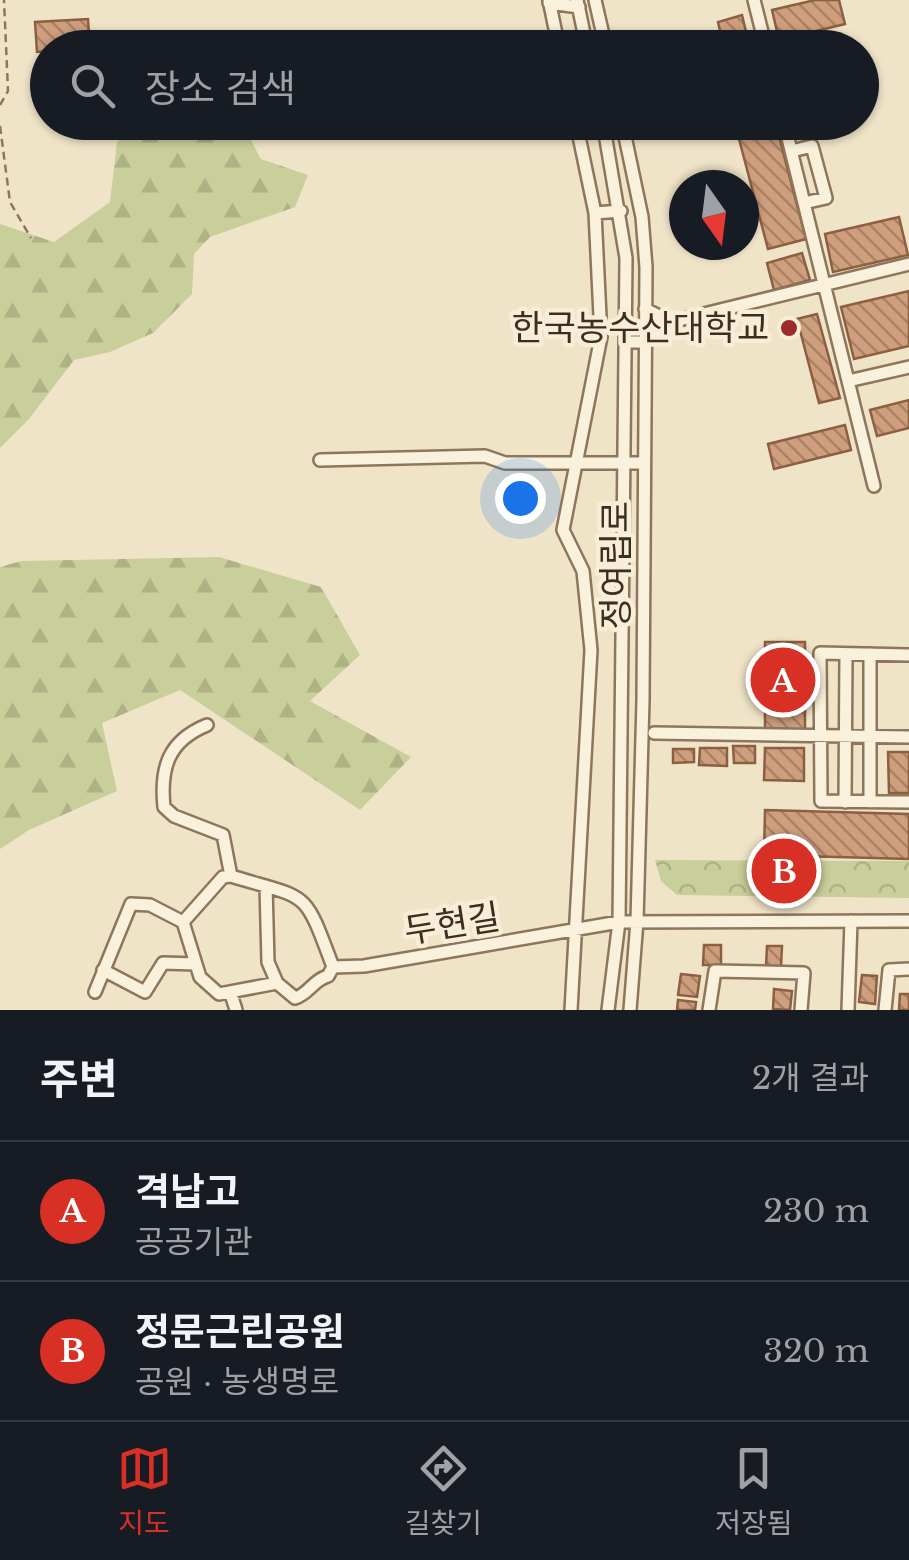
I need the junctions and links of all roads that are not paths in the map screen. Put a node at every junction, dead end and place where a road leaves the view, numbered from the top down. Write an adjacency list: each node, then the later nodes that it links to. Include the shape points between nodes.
1 (596, 0): 7 (street)
2 (754, 0): 8 (street)
3 (549, 1): 4 (street); 5 (street)
4 (578, 3): 6 (street)
5 (555, 30)
6 (584, 30)
7 (602, 30)
8 (762, 30)
9 (580, 140): 16 (street, 정여립로)
10 (607, 140): 15 (street, 정여립로)
11 (626, 140): 19 (street, 정여립로, via 642,217)
12 (789, 140): 13 (street)
13 (792, 152): 14 (street); 14 (street, via 812,146 826,198)
14 (804, 203): 18 (street)
15 (621, 212): 16 (street); 21 (street, 정여립로)
16 (594, 213): 26 (street, 정여립로, via 601,337)
17 (909, 264): 18 (street)
18 (824, 285): 20 (street); 24 (street)
19 (645, 309): 20 (street); 22 (street, 정여립로)
20 (671, 322): 22 (street)
21 (624, 342): 22 (street); 27 (street, 정여립로)
22 (645, 342): 28 (street, 정여립로)
23 (909, 367): 24 (street)
24 (848, 381): 29 (street)
25 (320, 460): 26 (street, via 484,456 505,463)
26 (579, 462): 27 (street); 51 (street, 정여립로, via 563,530 583,571 591,650)
27 (626, 463): 28 (street); 50 (street, 정여립로)
28 (644, 463): 33 (street, 정여립로)
29 (874, 486)
30 (846, 654): 31 (street); 36 (street, via 820,653); 37 (street)
31 (870, 654): 32 (street); 38 (street)
32 (909, 655)
33 (642, 710): 35 (street, via 650,714); 40 (street, 정여립로)
34 (207, 726): 44 (street, via 168,755 164,808 222,835)
35 (654, 733): 36 (street); 40 (street)
36 (820, 737): 37 (street); 41 (street, via 820,801)
37 (845, 737): 38 (street); 41 (street)
38 (870, 738): 39 (street); 42 (street)
39 (909, 738)
40 (640, 756): 46 (street, 정여립로)
41 (845, 802): 42 (street)
42 (870, 802): 43 (street)
43 (909, 802)
44 (231, 876): 45 (street); 49 (street, via 222,877)
45 (266, 886): 53 (street, via 291,891 308,904); 56 (street, via 268,962)
46 (638, 921): 47 (street, 두현길); 50 (street, 두현길); 62 (street, 정여립로)
47 (851, 921): 48 (street, 두현길); 65 (street)
48 (909, 921)
49 (183, 922): 52 (street); 55 (street, via 131,904)
50 (619, 922): 51 (street, 두현길); 61 (street, 정여립로)
51 (578, 929): 53 (street, 두현길); 60 (street, 정여립로)
52 (196, 964): 55 (street, via 163,963 145,992); 58 (street, via 208,988)
53 (333, 966): 56 (street, via 295,998)
54 (909, 969): 66 (street, via 889,970)
55 (103, 970): 57 (street)
56 (277, 983): 58 (street)
57 (94, 992)
58 (231, 994): 59 (street)
59 (236, 1010)
60 (571, 1010)
61 (608, 1010)
62 (630, 1010)
63 (708, 1010): 64 (street, via 715,971 804,973)
64 (801, 1010)
65 (848, 1010)
66 (885, 1010)

